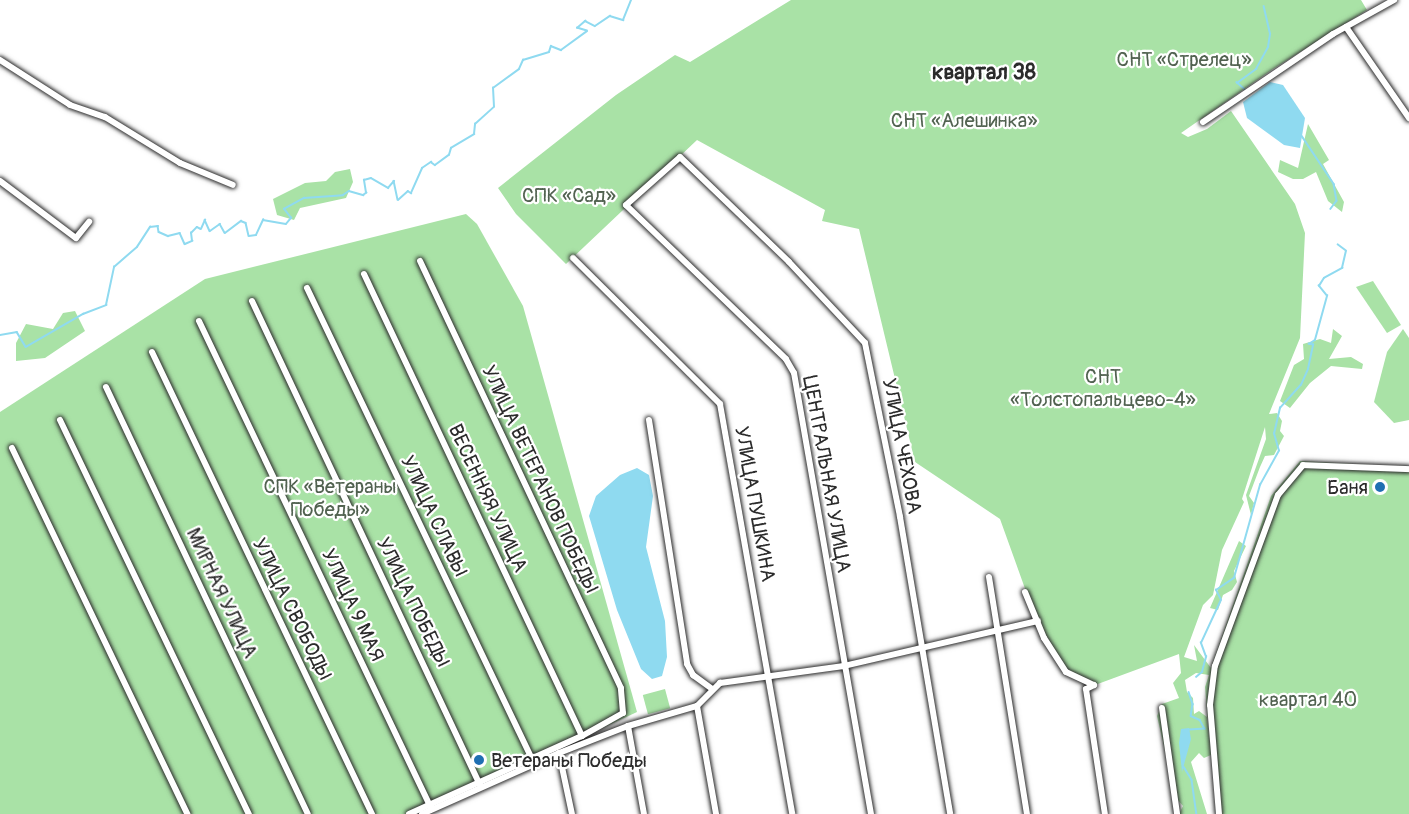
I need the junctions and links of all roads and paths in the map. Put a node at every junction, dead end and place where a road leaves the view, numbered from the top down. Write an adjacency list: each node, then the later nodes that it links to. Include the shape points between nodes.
1 (1394, 0): 2 (street)
2 (1346, 27): 4 (street); 5 (street)
3 (0, 60): 7 (street, via 70,105 105,117 180,163)
4 (1409, 118)
5 (1203, 122)
6 (0, 181): 9 (street, via 76,238)
7 (233, 185)
8 (627, 205): 26 (street, УЛИЦА ЧЕХОВА, via 680,157 789,262 865,343); 27 (street, ЦЕНТРАЛЬНАЯ УЛИЦА, via 786,359 794,373)
9 (89, 222)
10 (573, 258): 28 (street, УЛИЦА ПУШКИНА, via 720,404)
11 (420, 261): 33 (street, УЛИЦА ВЕТЕРАНОВ ПОБЕДЫ, via 621,688 623,713)
12 (364, 274): 33 (street, ВЕСЕННЯЯ УЛИЦА)
13 (307, 288): 35 (street, УЛИЦА СЛАВЫ)
14 (252, 301): 36 (street, УЛИЦА ПОБЕДЫ)
15 (199, 321): 37 (street, УЛИЦА 9 МАЯ)
16 (152, 352): 41 (street, УЛИЦА СВОБОДЫ)
17 (106, 387): 40 (street, МИРНАЯ УЛИЦА)
18 (60, 420): 39 (street)
19 (649, 420): 29 (street, via 687,664 693,675)
20 (12, 448): 38 (street)
21 (1409, 469): 53 (street, via 1299,466 1274,503 1215,666 1210,705)
22 (989, 577): 25 (street)
23 (1025, 592): 24 (street)
24 (1038, 621): 25 (street); 51 (street, via 1066,672 1094,685 1086,689)
25 (995, 629): 26 (street); 50 (street)
26 (921, 645): 27 (street); 49 (street, УЛИЦА ЧЕХОВА)
27 (844, 666): 28 (street); 48 (street, ЦЕНТРАЛЬНАЯ УЛИЦА)
28 (768, 676): 29 (street, via 720,682); 47 (street, УЛИЦА ПУШКИНА)
29 (712, 689): 30 (street)
30 (697, 706): 32 (street); 46 (street)
31 (1162, 708): 52 (street)
32 (628, 726): 34 (street); 45 (street)
33 (582, 736): 35 (street)
34 (559, 753): 36 (street); 44 (street)
35 (532, 759): 36 (street)
36 (480, 785): 37 (street); 43 (street)
37 (430, 806): 42 (street)
38 (187, 814)
39 (249, 814)
40 (308, 814)
41 (372, 814)
42 (409, 814)
43 (422, 814)
44 (572, 814)
45 (644, 814)
46 (717, 814)
47 (792, 814)
48 (871, 814)
49 (950, 814)
50 (1027, 814)
51 (1105, 814)
52 (1177, 814)
53 (1219, 814)

